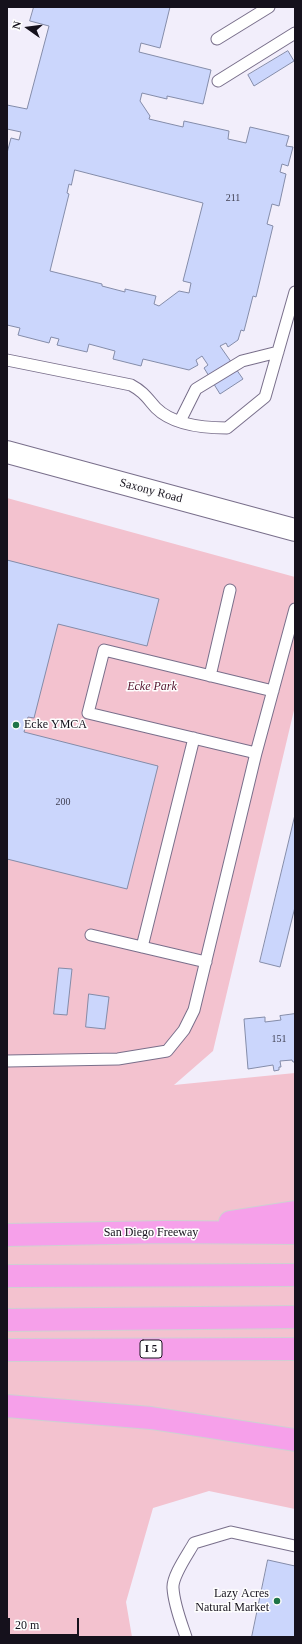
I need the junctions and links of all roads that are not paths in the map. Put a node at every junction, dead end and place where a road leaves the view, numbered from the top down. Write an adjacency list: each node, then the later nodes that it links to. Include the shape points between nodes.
1 (268, 7): 3 (lane)
2 (295, 33): 4 (lane)
3 (217, 39)
4 (218, 81)
5 (295, 292): 6 (lane)
6 (278, 352): 8 (lane, via 242,361 196,388); 8 (lane, via 266,397 227,428 200,427)
7 (7, 360): 8 (lane, via 131,386 142,391 158,409)
8 (180, 421)
9 (7, 452): 10 (street, Saxony Road)
10 (295, 530)
11 (230, 590): 13 (lane)
12 (295, 609): 14 (lane)
13 (210, 676): 14 (lane); 15 (lane, via 104,650 102,657 88,713)
14 (273, 691): 16 (lane)
15 (194, 738): 16 (lane); 18 (lane)
16 (256, 753): 19 (lane)
17 (91, 935): 18 (lane)
18 (142, 947): 19 (lane)
19 (206, 962): 20 (lane, via 194,1010 184,1030 167,1051 118,1059)
20 (7, 1060)
21 (295, 1212): 22 (highway)
22 (164, 1232): 23 (highway, San Diego Freeway); 24 (highway, San Diego Freeway)
23 (295, 1233)
24 (7, 1235)
25 (295, 1275): 26 (highway)
26 (7, 1276)
27 (295, 1317): 28 (highway)
28 (7, 1320)
29 (295, 1349): 30 (highway, I 5)
30 (7, 1350)
31 (7, 1406): 32 (highway, via 151,1418)
32 (295, 1440)
33 (295, 1546): 34 (lane, via 231,1532 194,1543 173,1587)
34 (186, 1637)

